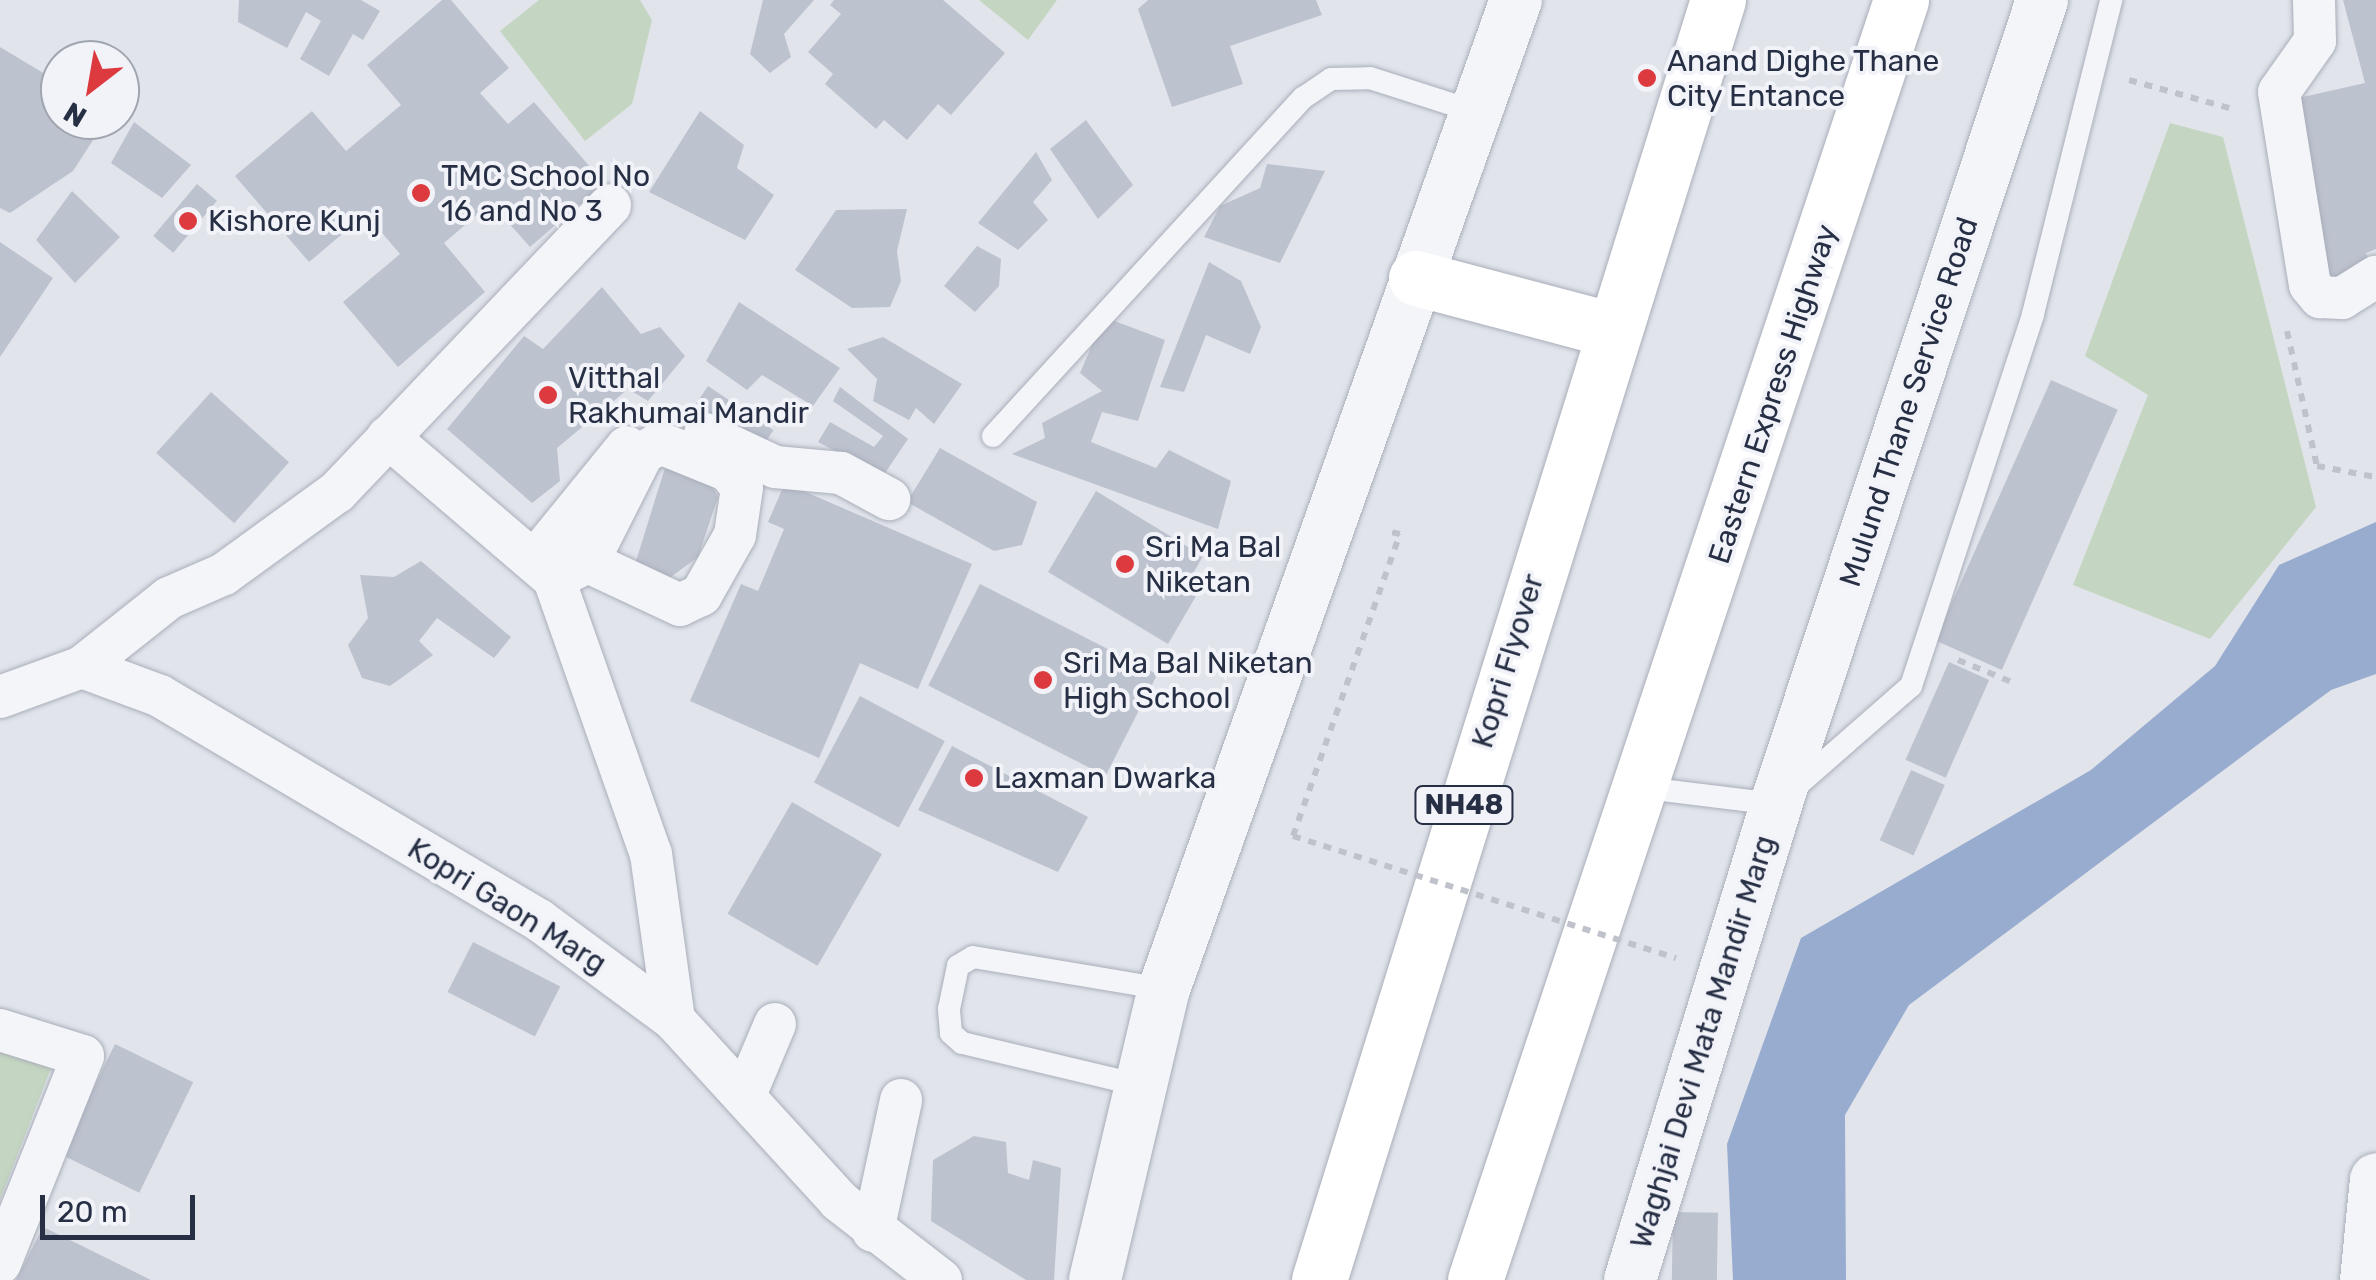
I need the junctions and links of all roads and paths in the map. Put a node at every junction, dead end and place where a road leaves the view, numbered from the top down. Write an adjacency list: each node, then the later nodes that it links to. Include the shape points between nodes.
1 (1516, 0): 7 (street)
2 (1718, 0): 11 (highway, NH48)
3 (1901, 0): 21 (highway, Eastern Express Highway)
4 (2042, 0): 22 (street, Mulund Thane Service Road)
5 (2111, 0): 17 (lane, via 2033,314)
6 (2314, 0): 9 (street, via 2316,41 2279,92 2310,285 2320,297 2342,298)
7 (1473, 111): 10 (street); 12 (lane, via 1370,78 1331,79 1303,98)
8 (610, 205): 13 (street)
9 (2376, 277)
10 (1416, 278): 11 (highway); 24 (street)
11 (1610, 329): 36 (highway, Kopri Flyover / NH48)
12 (993, 436)
13 (388, 438): 16 (street); 18 (street, via 282,536 169,598)
14 (889, 500): 16 (street, via 841,473 775,468 660,415)
15 (1380, 545): 23 (path, bridge, via 1387,528 1400,534 1293,836)
16 (559, 567): 25 (street, via 651,854)
17 (1924, 646): 19 (path); 22 (lane, via 1911,686)
18 (82, 667): 20 (street); 25 (street, Kopri Gaon Marg, via 160,696 539,920)
19 (2012, 682)
20 (0, 697)
21 (1645, 788): 22 (lane); 37 (highway)
22 (1776, 804): 38 (street, Waghjai Devi Mata Mandir Marg)
23 (1676, 958)
24 (1164, 989): 28 (street); 28 (lane, via 973,957 958,966 949,1009 952,1032 962,1043)
25 (674, 1020): 29 (street, Kopri Gaon Marg)
26 (775, 1024): 29 (street)
27 (0, 1030): 33 (street, via 83,1056)
28 (1143, 1086): 35 (street)
29 (745, 1094): 32 (street, Kopri Gaon Marg)
30 (900, 1100): 32 (street)
31 (2376, 1180): 39 (street)
32 (873, 1231): 34 (street, Kopri Gaon Marg)
33 (0, 1263)
34 (941, 1280)
35 (1095, 1280)
36 (1319, 1280)
37 (1476, 1280)
38 (1630, 1280)
39 (2366, 1280)

